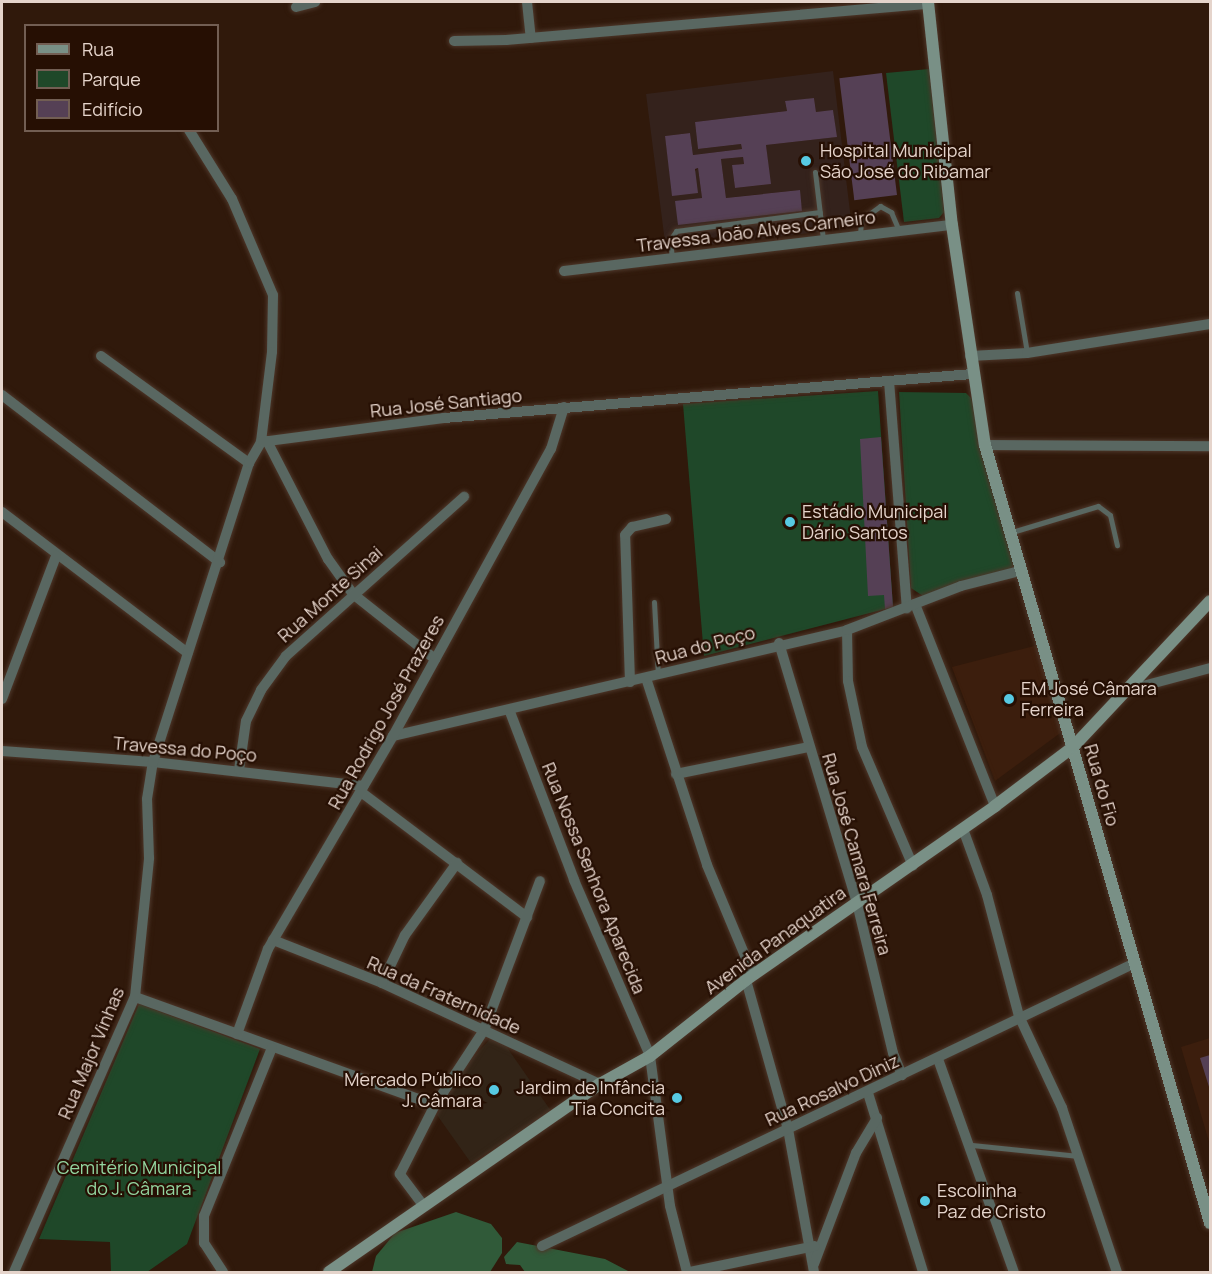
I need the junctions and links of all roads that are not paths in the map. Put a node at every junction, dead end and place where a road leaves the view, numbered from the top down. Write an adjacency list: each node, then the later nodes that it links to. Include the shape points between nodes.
1 (315, 2): 4 (street)
2 (527, 2): 5 (street)
3 (928, 3): 5 (street); 10 (street, Rua do Fio)
4 (296, 7)
5 (531, 38): 6 (street)
6 (454, 40)
7 (190, 132): 25 (street, via 232,199 273,295)
8 (815, 172): 9 (lane)
9 (820, 212): 13 (lane); 14 (lane, via 676,231 670,240)
10 (952, 225): 11 (street, Travessa João Alves Carneiro); 20 (street, Rua do Fio)
11 (899, 231): 12 (street, Travessa João Alves Carneiro); 12 (lane, via 891,212 880,206 861,220)
12 (860, 235): 13 (street, Travessa João Alves Carneiro)
13 (823, 239): 14 (street, Travessa João Alves Carneiro)
14 (672, 257): 15 (street, Travessa João Alves Carneiro)
15 (564, 271)
16 (1017, 293): 18 (lane)
17 (1210, 324): 18 (street)
18 (1026, 353): 20 (street)
19 (101, 356): 28 (street)
20 (970, 356): 21 (street, Rua do Fio)
21 (972, 374): 22 (street, Rua José Santiago); 26 (street, Rua do Fio)
22 (890, 381): 24 (street, Rua José Santiago); 40 (street)
23 (2, 395): 35 (street)
24 (564, 407): 25 (street, Rua José Santiago); 44 (street, Rua Rodrigo José Prazeres, via 551,449)
25 (264, 442): 28 (street); 37 (street, via 328,559)
26 (985, 445): 27 (street); 32 (street, Rua do Fio)
27 (1210, 446)
28 (249, 463): 35 (street)
29 (464, 497): 37 (street, Rua Monte Sinai)
30 (2, 512): 34 (street)
31 (666, 519): 48 (street, via 632,527 625,535)
32 (1009, 533): 33 (lane, via 1098,506 1110,515); 36 (street, Rua do Fio)
33 (1117, 545)
34 (56, 556): 43 (street); 50 (street)
35 (220, 562): 43 (street)
36 (1020, 571): 40 (street, Rua do Poço); 54 (street, Rua do Fio)
37 (353, 594): 44 (street); 57 (street, Rua Monte Sinai, via 298,641 261,690 246,721)
38 (1210, 601): 49 (street, Avenida Panaquatira)
39 (654, 602): 46 (lane)
40 (911, 606): 41 (street, Rua do Poço); 60 (street)
41 (847, 630): 42 (street, Rua do Poço); 63 (street, via 848,681 860,738)
42 (779, 643): 46 (street, Rua do Poço); 53 (street, Rua José Camara Ferreira)
43 (188, 653): 56 (street)
44 (435, 659): 52 (street, Rua Rodrigo José Prazeres)
45 (1210, 668): 49 (street)
46 (658, 675): 47 (street, Rua do Poço)
47 (646, 678): 48 (street, Rua do Poço); 58 (street)
48 (630, 682): 51 (street, Rua do Poço)
49 (1128, 690): 54 (street, Avenida Panaquatira)
50 (2, 699)
51 (510, 712): 52 (street, Rua do Poço); 76 (street, Rua Nossa Senhora Aparecida, via 574,880)
52 (393, 736): 59 (street, Rua Rodrigo José Prazeres)
53 (809, 747): 58 (street); 65 (street, Rua José Camara Ferreira)
54 (1073, 747): 60 (street, Avenida Panaquatira); 68 (street, Rua do Fio)
55 (2, 751): 56 (street, Travessa do Poço)
56 (153, 762): 57 (street, Travessa do Poço); 71 (street, Rua Major Vinhas, via 147,799 149,858)
57 (239, 770): 59 (street, Travessa do Poço)
58 (676, 774): 69 (street)
59 (362, 789): 62 (street, Travessa do Poço); 67 (street, Rua Rodrigo José Prazeres)
60 (995, 806): 61 (street, Avenida Panaquatira)
61 (963, 829): 63 (street, Avenida Panaquatira); 72 (street, via 987,895)
62 (457, 863): 66 (street, Travessa do Poço); 70 (street, via 405,935)
63 (913, 866): 65 (street, Avenida Panaquatira)
64 (540, 881): 66 (street)
65 (857, 903): 69 (street, Avenida Panaquatira); 78 (street, Rua José Camara Ferreira, via 893,1053)
66 (527, 917): 73 (street)
67 (273, 940): 70 (street, Rua da Fraternidade); 74 (street, Rua Rodrigo José Prazeres)
68 (1135, 963): 72 (street, Rua Rosalvo Diniz); 88 (street, Rua do Fio)
69 (749, 977): 76 (street, Avenida Panaquatira); 83 (street)
70 (382, 983): 73 (street, Rua da Fraternidade)
71 (135, 997): 74 (street); 92 (street, Rua Major Vinhas)
72 (1019, 1016): 77 (street, Rua Rosalvo Diniz); 85 (street)
73 (484, 1030): 79 (street, Rua da Fraternidade); 81 (street)
74 (237, 1034): 75 (street)
75 (272, 1048): 81 (street); 93 (street, via 204,1216 204,1243)
76 (650, 1056): 79 (street, Avenida Panaquatira); 86 (street, Rua Nossa Senhora Aparecida)
77 (938, 1059): 78 (street, Rua Rosalvo Diniz); 84 (street)
78 (902, 1075): 80 (street, Rua Rosalvo Diniz)
79 (600, 1084): 87 (street, Avenida Panaquatira)
80 (868, 1093): 82 (street); 83 (street, Rua Rosalvo Diniz)
81 (435, 1105): 87 (street, via 400,1174)
82 (878, 1118): 90 (street, via 856,1153); 96 (street)
83 (788, 1129): 86 (street, Rua Rosalvo Diniz); 90 (street)
84 (972, 1145): 85 (lane); 97 (street)
85 (1080, 1156): 98 (street)
86 (667, 1187): 89 (street, Rua Rosalvo Diniz); 95 (street, Rua Nossa Senhora Aparecida)
87 (423, 1205): 94 (street, Avenida Panaquatira)
88 (1210, 1223)
89 (542, 1246)
90 (814, 1246): 91 (street); 95 (street)
91 (812, 1270)
92 (14, 1272)
93 (224, 1272)
94 (329, 1272)
95 (688, 1272)
96 (923, 1272)
97 (1014, 1272)
98 (1116, 1272)

